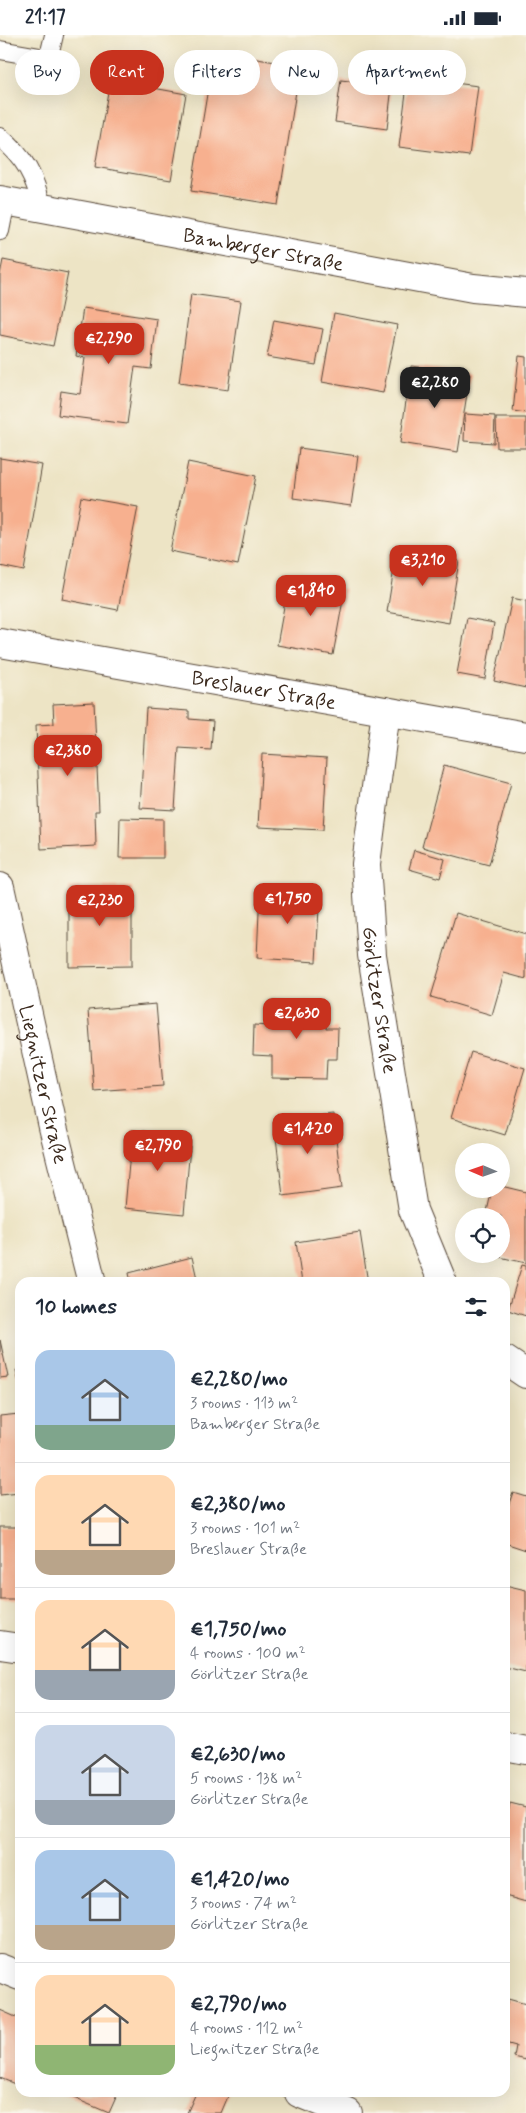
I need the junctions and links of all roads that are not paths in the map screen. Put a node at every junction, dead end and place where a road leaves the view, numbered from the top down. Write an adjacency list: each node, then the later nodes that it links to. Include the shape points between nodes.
1 (54, 35): 2 (lane, via 49,56)
2 (0, 50)
3 (0, 137): 5 (lane, via 14,148 36,182)
4 (3, 200): 5 (street, Bamberger Straße); 6 (lane)
5 (42, 208): 7 (street, Bamberger Straße, via 473,288)
6 (0, 231)
7 (526, 293)
8 (0, 643): 9 (street, Breslauer Straße)
9 (386, 711): 10 (street, Breslauer Straße); 13 (street, Görlitzer Straße, via 366,864 372,955 413,1210)
10 (526, 736)
11 (0, 887): 12 (street, Liegnitzer Straße, via 53,1127)
12 (90, 1277)
13 (441, 1277)
14 (510, 1363): 15 (street)
15 (526, 1374)
16 (0, 1645): 17 (street)
17 (15, 1647)
18 (510, 1747): 19 (street)
19 (526, 1750)
20 (0, 1968): 21 (street)
21 (15, 1974)
22 (309, 2097): 23 (street)
23 (348, 2113)

